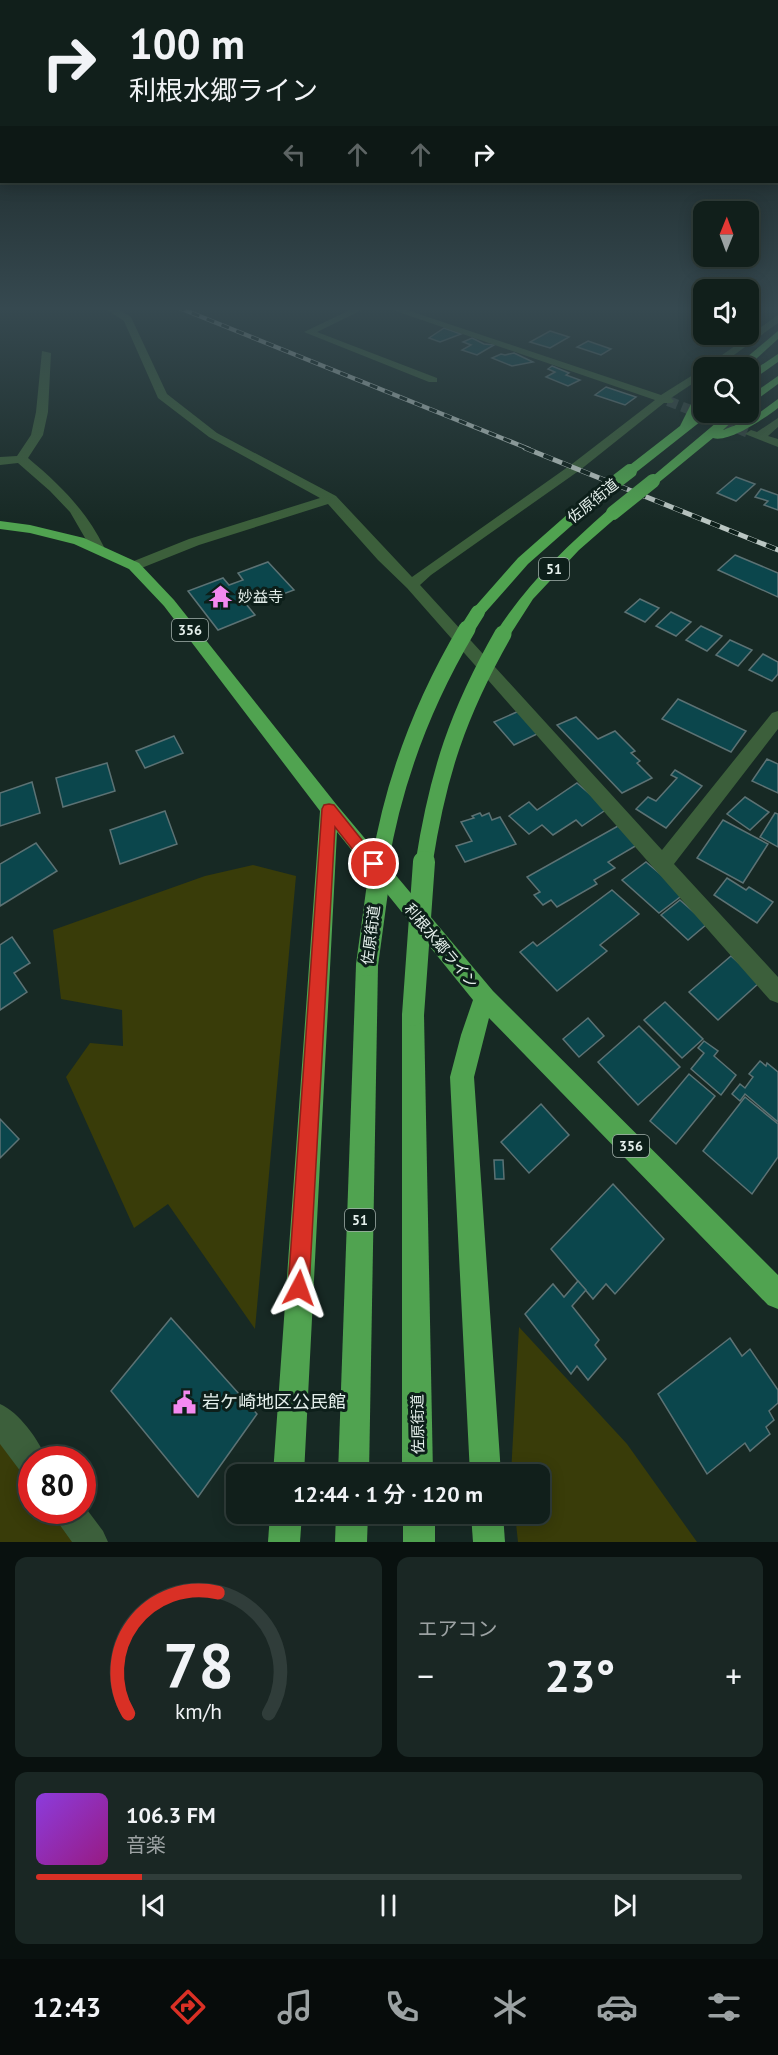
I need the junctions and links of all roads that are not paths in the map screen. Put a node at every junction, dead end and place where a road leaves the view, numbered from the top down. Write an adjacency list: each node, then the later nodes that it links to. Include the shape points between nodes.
1 (44, 379): 16 (street, via 36,435)
2 (154, 379): 18 (street, via 162,396 213,435)
3 (603, 379): 7 (street)
4 (693, 379): 7 (street)
5 (778, 379): 6 (highway)
6 (759, 394)
7 (665, 400): 22 (street)
8 (778, 402): 14 (highway, via 755,421)
9 (693, 410): 13 (highway)
10 (778, 421): 15 (street, via 755,436)
11 (693, 422): 13 (highway, 佐原街道 / 51)
12 (724, 423): 14 (highway, 佐原街道 / 51)
13 (681, 432): 32 (highway, 佐原街道 / 51, bridge, via 591,501 523,561 478,612 453,651 404,759 387,834 367,965)
14 (699, 443): 33 (highway, 佐原街道 / 51, bridge, via 574,547 528,596 480,670 441,769 418,898 413,1016)
15 (778, 443)
16 (21, 459): 17 (street); 20 (street, via 52,484 88,525)
17 (0, 461)
18 (331, 499): 21 (street, via 194,542); 22 (street)
19 (0, 525): 20 (highway, 利根水郷ライン / 356)
20 (97, 547): 21 (highway, 利根水郷ライン / 356)
21 (134, 566): 24 (highway, 利根水郷ライン / 356, via 169,603)
22 (412, 585): 25 (street)
23 (778, 717): 25 (street)
24 (329, 809): 27 (highway, 利根水郷ライン / 356); 31 (highway)
25 (662, 865): 26 (street)
26 (778, 993)
27 (485, 998): 28 (highway, 利根水郷ライン / 356); 34 (highway, via 462,1077)
28 (778, 1295)
29 (0, 1419): 30 (street)
30 (21, 1446)
31 (289, 1464)
32 (353, 1464)
33 (418, 1464)
34 (484, 1464)
35 (78, 1524): 40 (street)
36 (285, 1524): 41 (highway)
37 (352, 1524): 42 (highway)
38 (418, 1524): 43 (highway)
39 (488, 1524): 44 (highway)
40 (92, 1542)
41 (284, 1542)
42 (351, 1542)
43 (419, 1542)
44 (489, 1542)

